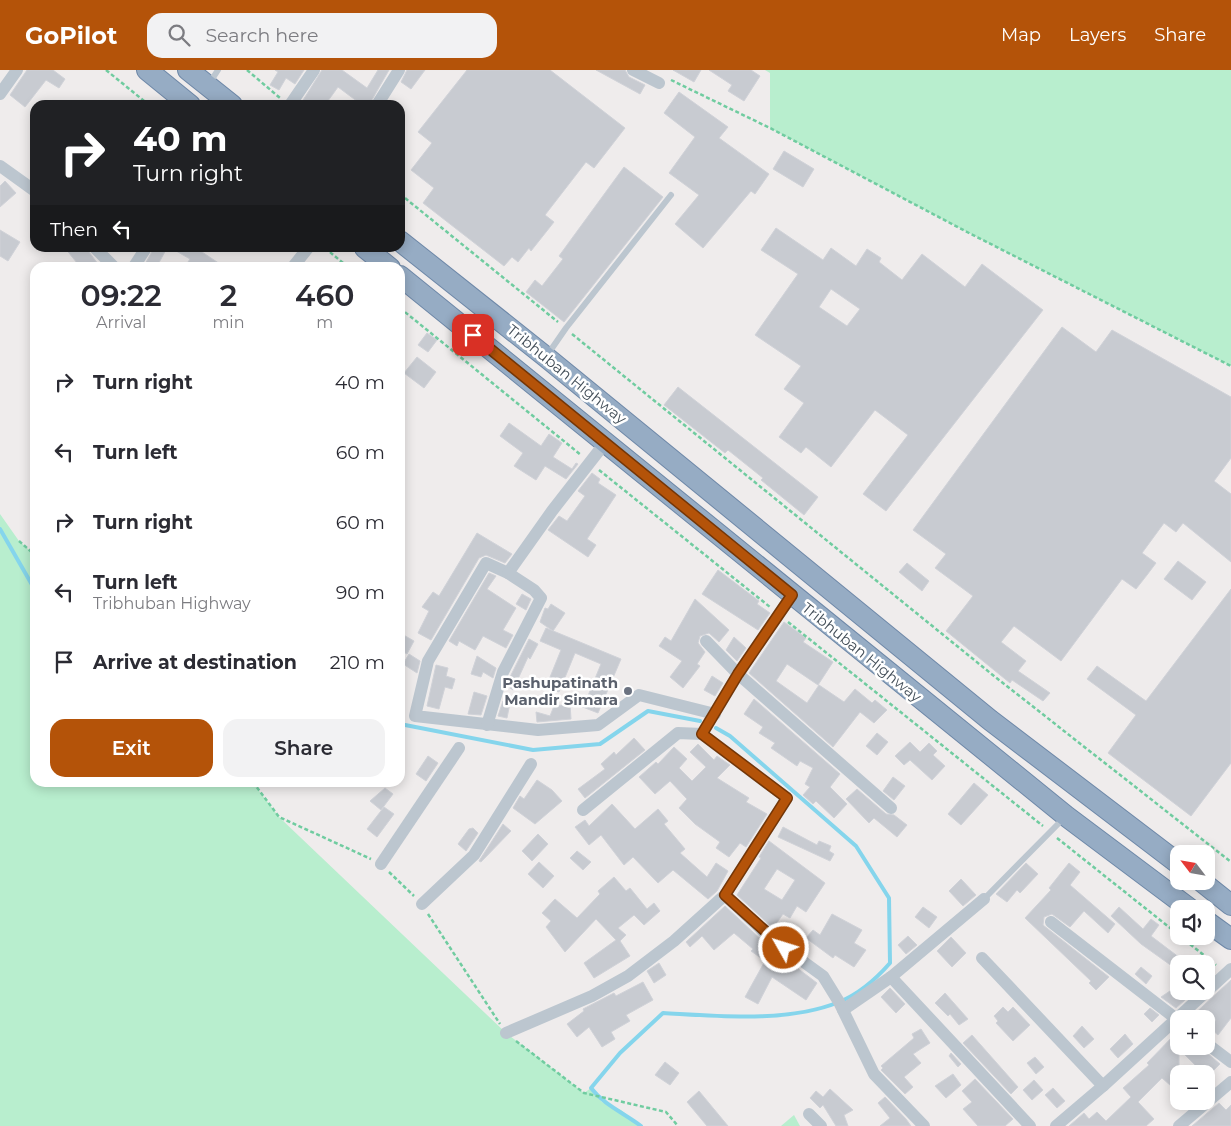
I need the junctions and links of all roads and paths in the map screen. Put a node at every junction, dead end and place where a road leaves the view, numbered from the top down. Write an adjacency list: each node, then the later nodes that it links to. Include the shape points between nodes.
1 (17, 70): 11 (street)
2 (106, 70): 12 (path)
3 (147, 70): 13 (highway)
4 (188, 70): 9 (highway)
5 (247, 70): 15 (path)
6 (314, 70): 16 (street)
7 (398, 70): 17 (street)
8 (633, 70): 10 (street)
9 (213, 78): 14 (highway)
10 (659, 83): 34 (path, via 669,79 770,128 969,234)
11 (0, 94)
12 (143, 100)
13 (184, 100)
14 (228, 100)
15 (284, 100)
16 (288, 100)
17 (380, 100)
18 (0, 166): 19 (street)
19 (30, 187)
20 (670, 195): 32 (lane)
21 (405, 198): 32 (path)
22 (405, 245): 33 (highway, Tribhuban Highway)
23 (99, 252): 27 (street)
24 (305, 252): 28 (street)
25 (330, 252): 29 (path)
26 (370, 252): 30 (highway)
27 (109, 262)
28 (297, 262)
29 (342, 262)
30 (382, 262)
31 (405, 280): 35 (highway, Tribhuban Highway)
32 (566, 328): 33 (lane); 52 (path, via 994,676)
33 (546, 357): 51 (highway, Tribhuban Highway, via 983,714)
34 (1231, 366)
35 (605, 443): 38 (street); 39 (highway, Tribhuban Highway)
36 (20, 541): 37 (path)
37 (30, 550)
38 (508, 573): 43 (street, via 534,590 540,598 503,672); 43 (street, via 486,563 428,661 415,716)
39 (792, 595): 41 (street); 50 (highway, Tribhuban Highway)
40 (706, 641): 41 (street)
41 (738, 674): 42 (street); 48 (street)
42 (715, 714): 43 (street, via 639,695 598,725 538,730); 44 (street)
43 (487, 725)
44 (702, 734): 49 (street, via 678,733); 55 (street, via 787,798)
45 (459, 748): 53 (street)
46 (531, 764): 58 (street, via 474,855)
47 (258, 787): 53 (path, via 279,817)
48 (891, 808)
49 (583, 810)
50 (1066, 816): 56 (lane); 57 (highway, Tribhuban Highway)
51 (1170, 857)
52 (1231, 862)
53 (381, 864): 58 (path)
54 (1213, 890): 59 (highway)
55 (725, 895): 67 (street, via 772,939 822,976); 71 (street, via 674,941 628,976 592,996)
56 (984, 899): 66 (street)
57 (1178, 900)
58 (422, 904): 71 (path)
59 (1231, 904)
60 (1051, 922): 69 (street)
61 (1215, 928): 62 (highway)
62 (1231, 940)
63 (1193, 945): 65 (path)
64 (982, 958): 75 (street)
65 (1229, 971): 68 (street)
66 (891, 977): 67 (street); 80 (street)
67 (843, 1010): 79 (street, via 874,1074)
68 (1188, 1010)
69 (1170, 1014)
70 (1170, 1027): 75 (street)
71 (506, 1033): 77 (path, via 584,1093 666,1112)
72 (1215, 1050): 73 (street)
73 (1231, 1062)
74 (1231, 1082): 82 (street)
75 (1103, 1086): 81 (street)
76 (809, 1114): 78 (street)
77 (678, 1126)
78 (821, 1126)
79 (924, 1126)
80 (1030, 1126)
81 (1056, 1126)
82 (1179, 1126)

